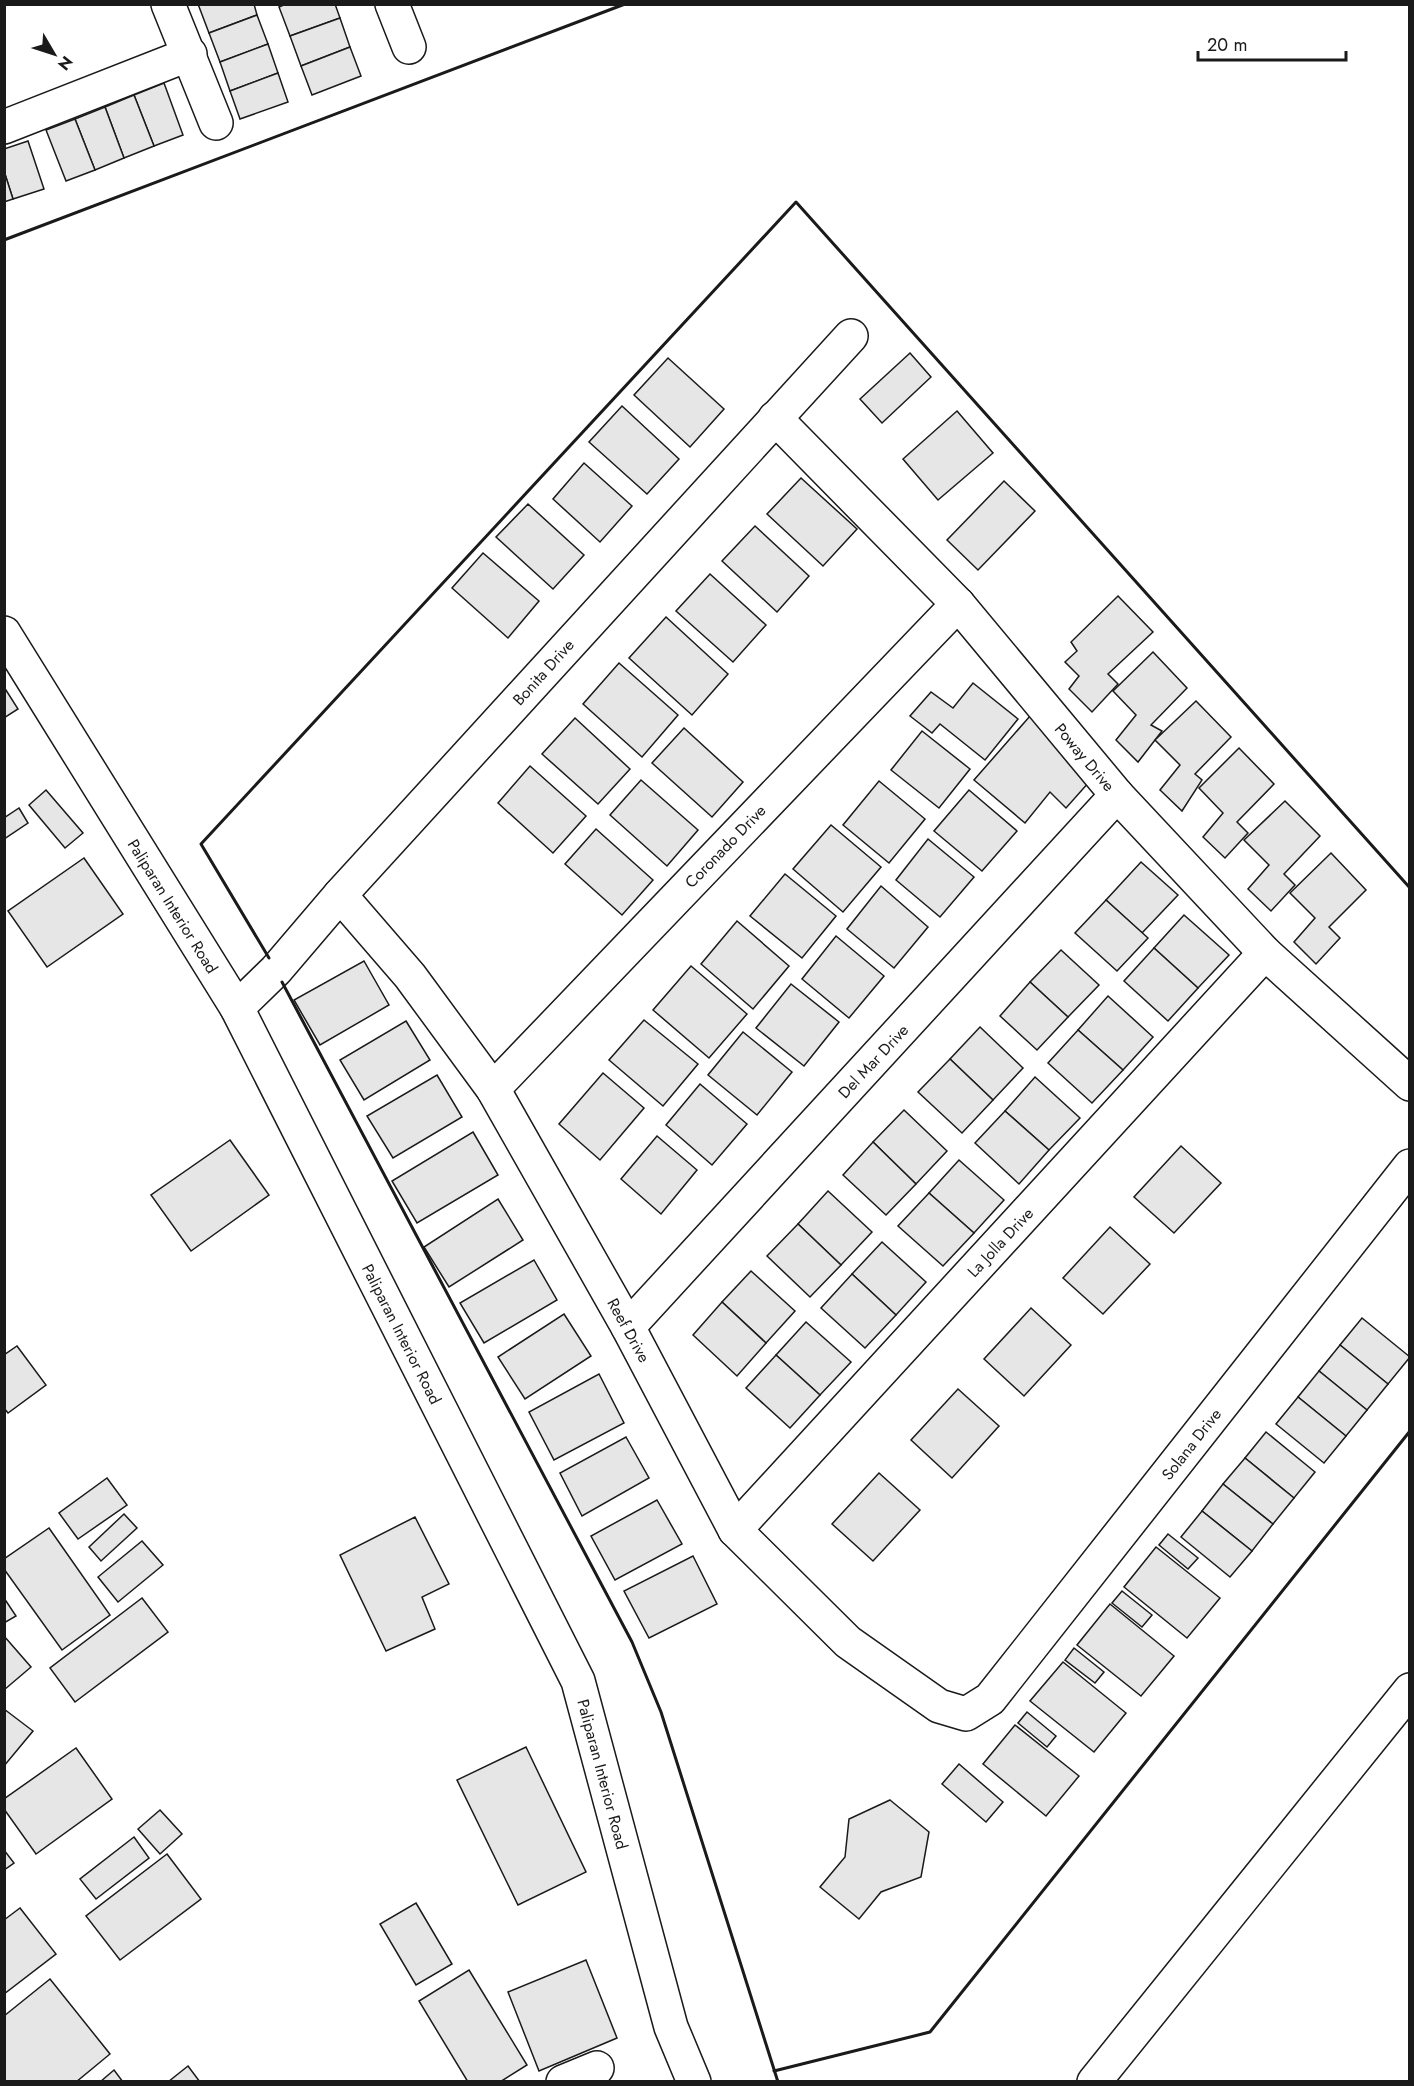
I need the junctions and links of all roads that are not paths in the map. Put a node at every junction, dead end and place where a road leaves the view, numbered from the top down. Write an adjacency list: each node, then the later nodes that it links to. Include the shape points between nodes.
1 (168, 4): 4 (street)
2 (393, 4): 3 (street)
3 (409, 47)
4 (190, 54): 5 (street); 6 (street)
5 (216, 123)
6 (4, 127)
7 (850, 336): 8 (street, Bonita Drive)
8 (775, 417): 9 (street, Poway Drive); 12 (street, Bonita Drive)
9 (958, 604): 11 (street, Poway Drive); 16 (street, Coronado Drive)
10 (4, 633): 14 (street, Paliparan Interior Road)
11 (1117, 795): 13 (street, Poway Drive); 18 (street, Del Mar Drive)
12 (340, 895): 14 (street, Bonita Drive, via 276,970); 16 (street, Reef Drive, via 410,976)
13 (1265, 953): 15 (street, Poway Drive); 19 (street, La Jolla Drive)
14 (237, 1008): 24 (street, Paliparan Interior Road, via 578,1681 671,2027)
15 (1410, 1084)
16 (493, 1089): 18 (street, Reef Drive)
17 (1410, 1166): 21 (street, Solana Drive, via 990,1699)
18 (628, 1327): 19 (street, Reef Drive)
19 (735, 1530): 21 (street, Reef Drive, via 848,1642 939,1706)
20 (1410, 1690): 25 (street)
21 (966, 1714)
22 (597, 2068): 23 (street)
23 (563, 2082)
24 (694, 2082)
25 (1094, 2082)

